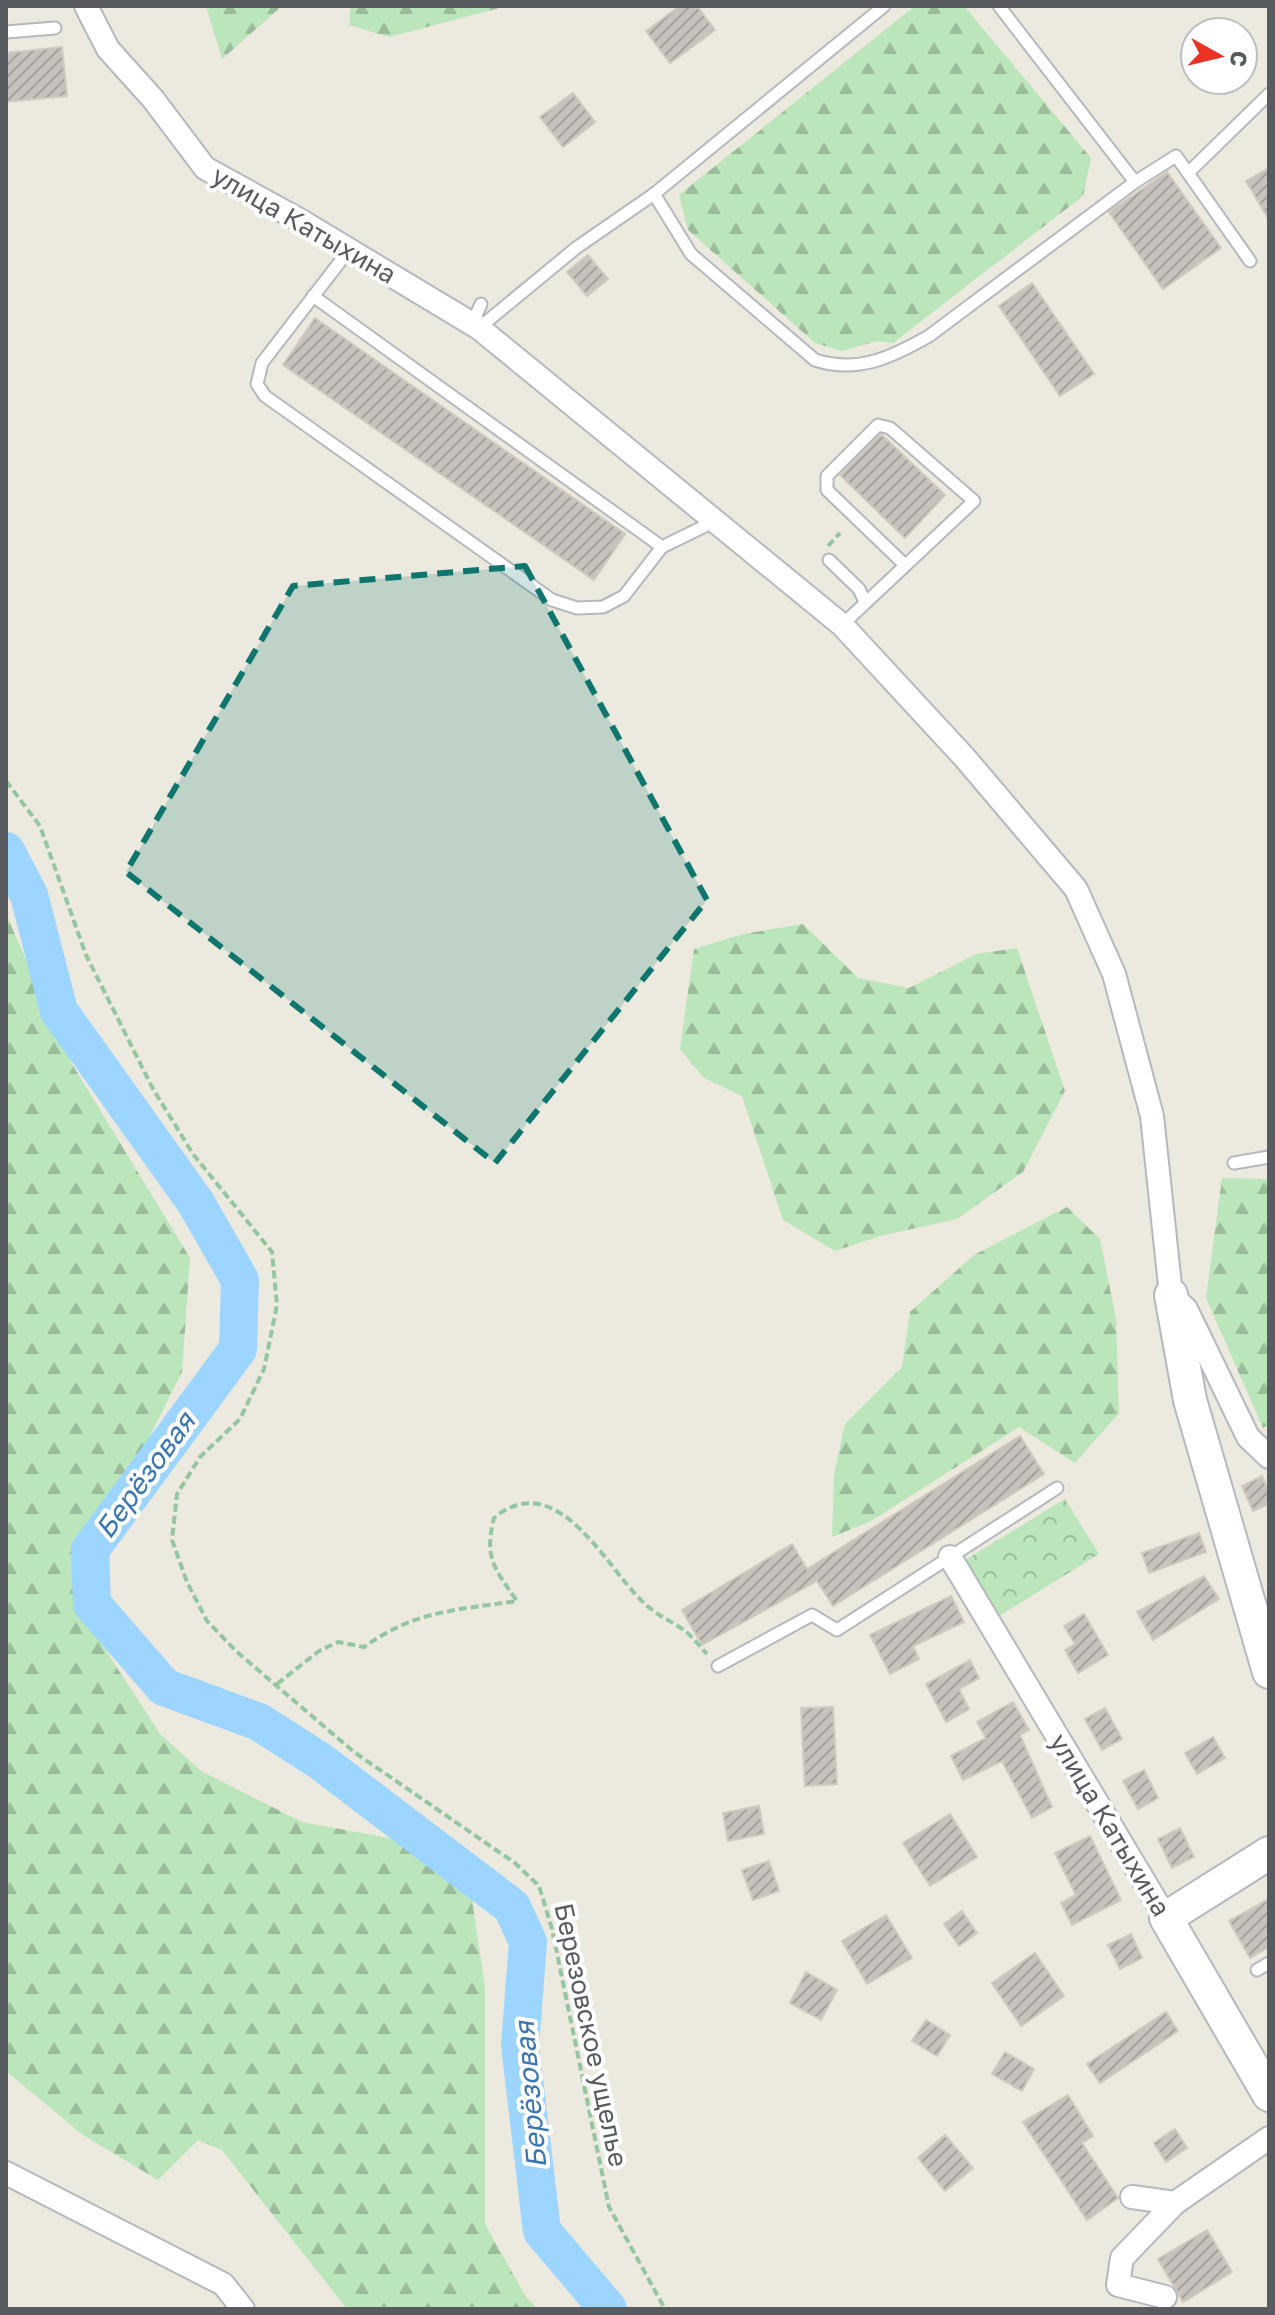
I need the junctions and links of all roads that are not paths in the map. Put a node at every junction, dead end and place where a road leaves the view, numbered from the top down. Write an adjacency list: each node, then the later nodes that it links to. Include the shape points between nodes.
1 (86, 6): 10 (street, улица Катыхина, via 108,49 205,168)
2 (884, 6): 9 (lane)
3 (999, 6): 8 (lane)
4 (55, 28): 5 (lane)
5 (6, 32)
6 (1269, 94): 7 (lane)
7 (1188, 173): 8 (lane, via 1176,156); 11 (lane)
8 (1135, 182): 9 (lane, via 929,336 865,365 833,366 815,360 691,254)
9 (654, 194): 13 (lane)
10 (349, 250): 12 (lane); 13 (street, улица Катыхина)
11 (1250, 261)
12 (313, 296): 15 (lane); 15 (lane, via 262,363 257,384 278,405 552,600 577,608 603,607 624,596)
13 (481, 324): 14 (street, улица Катыхина)
14 (715, 521): 15 (lane); 19 (street, улица Катыхина)
15 (662, 547)
16 (829, 560): 18 (lane)
17 (905, 565): 17 (lane, via 974,501 890,428 878,425 827,476 827,490); 18 (lane)
18 (865, 602): 19 (lane)
19 (842, 625): 22 (street, улица Катыхина, via 1076,889 1114,974 1152,1116)
20 (1269, 1157): 21 (lane)
21 (1234, 1163)
22 (1171, 1295): 23 (street, via 1186,1309 1248,1437); 27 (street, via 1190,1400)
23 (1269, 1457)
24 (1057, 1488): 25 (lane)
25 (950, 1557): 26 (lane, via 837,1630 812,1615); 29 (street, улица Катыхина)
26 (718, 1666)
27 (1269, 1672)
28 (1269, 1853): 29 (street)
29 (1166, 1918): 32 (street, улица Катыхина)
30 (1269, 1963): 31 (lane)
31 (1257, 1970)
32 (1269, 2095)
33 (1269, 2138): 36 (street)
34 (6, 2173): 38 (street, via 223,2284)
35 (1132, 2197): 36 (street)
36 (1175, 2203): 37 (street, via 1122,2258 1118,2285)
37 (1165, 2297)
38 (243, 2309)

